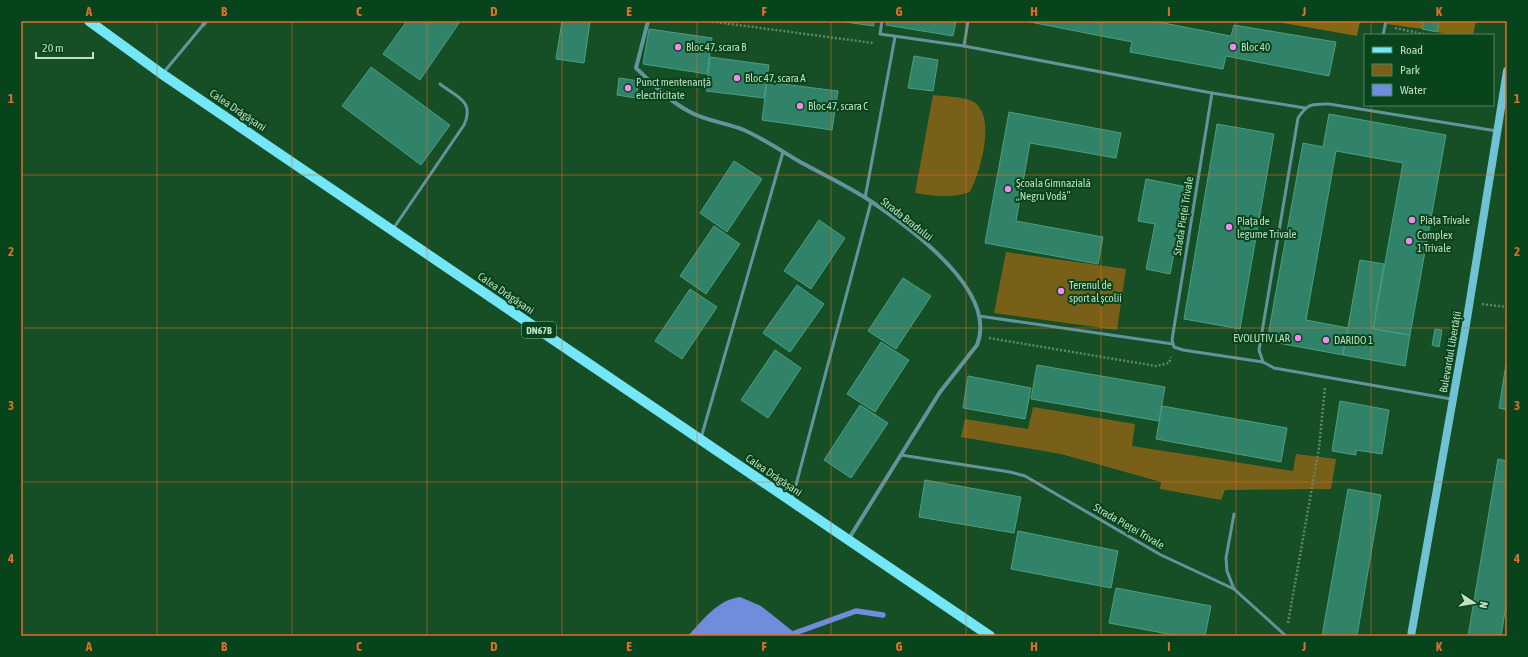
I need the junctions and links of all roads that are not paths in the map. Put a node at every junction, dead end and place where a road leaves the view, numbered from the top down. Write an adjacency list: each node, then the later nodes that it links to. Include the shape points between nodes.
1 (89, 21): 10 (main road, Calea Drăgășani / DN67B)
2 (648, 21): 18 (street, Strada Bradului, via 636,68 668,98 691,113 744,130)
3 (882, 21): 8 (lane, via 880,34)
4 (968, 21): 9 (lane)
5 (1386, 21): 7 (lane)
6 (204, 23): 10 (lane)
7 (1383, 34)
8 (895, 37): 9 (lane); 19 (lane)
9 (964, 46): 13 (lane)
10 (162, 74): 21 (main road, Calea Drăgășani / DN67B)
11 (1507, 75): 17 (main road, Bulevardul Libertății)
12 (440, 84): 21 (lane, via 466,103 469,110 467,118)
13 (1212, 92): 15 (lane); 23 (lane, Strada Pieței Trivale, via 1172,340)
14 (1368, 106): 16 (lane)
15 (1304, 108): 16 (lane, via 1312,104 1329,104); 24 (lane, via 1298,118 1259,350)
16 (1366, 110): 17 (lane)
17 (1497, 131): 25 (main road, Bulevardul Libertății)
18 (783, 152): 19 (street, Strada Bradului); 26 (lane)
19 (865, 198): 20 (street, Strada Bradului)
20 (871, 202): 22 (street, Strada Bradului, via 915,234 961,278); 28 (lane)
21 (392, 230): 26 (main road, Calea Drăgășani / DN67B)
22 (979, 316): 23 (lane); 27 (street, Strada Bradului, via 980,336 977,345 940,392)
23 (1174, 345): 24 (lane, via 1183,350)
24 (1263, 362): 25 (lane, via 1274,368)
25 (1453, 399): 34 (main road, Bulevardul Libertății)
26 (700, 440): 28 (main road, Calea Drăgășani / DN67B)
27 (901, 455): 30 (street); 31 (lane, Strada Pieței Trivale, via 1025,476 1161,555)
28 (792, 502): 30 (main road, Calea Drăgășani / DN67B)
29 (1234, 514): 31 (lane, via 1226,558 1227,571)
30 (848, 540): 32 (main road, Calea Drăgășani / DN67B)
31 (1234, 589): 33 (lane, Strada Pieței Trivale)
32 (990, 636)
33 (1286, 636)
34 (1411, 636)

